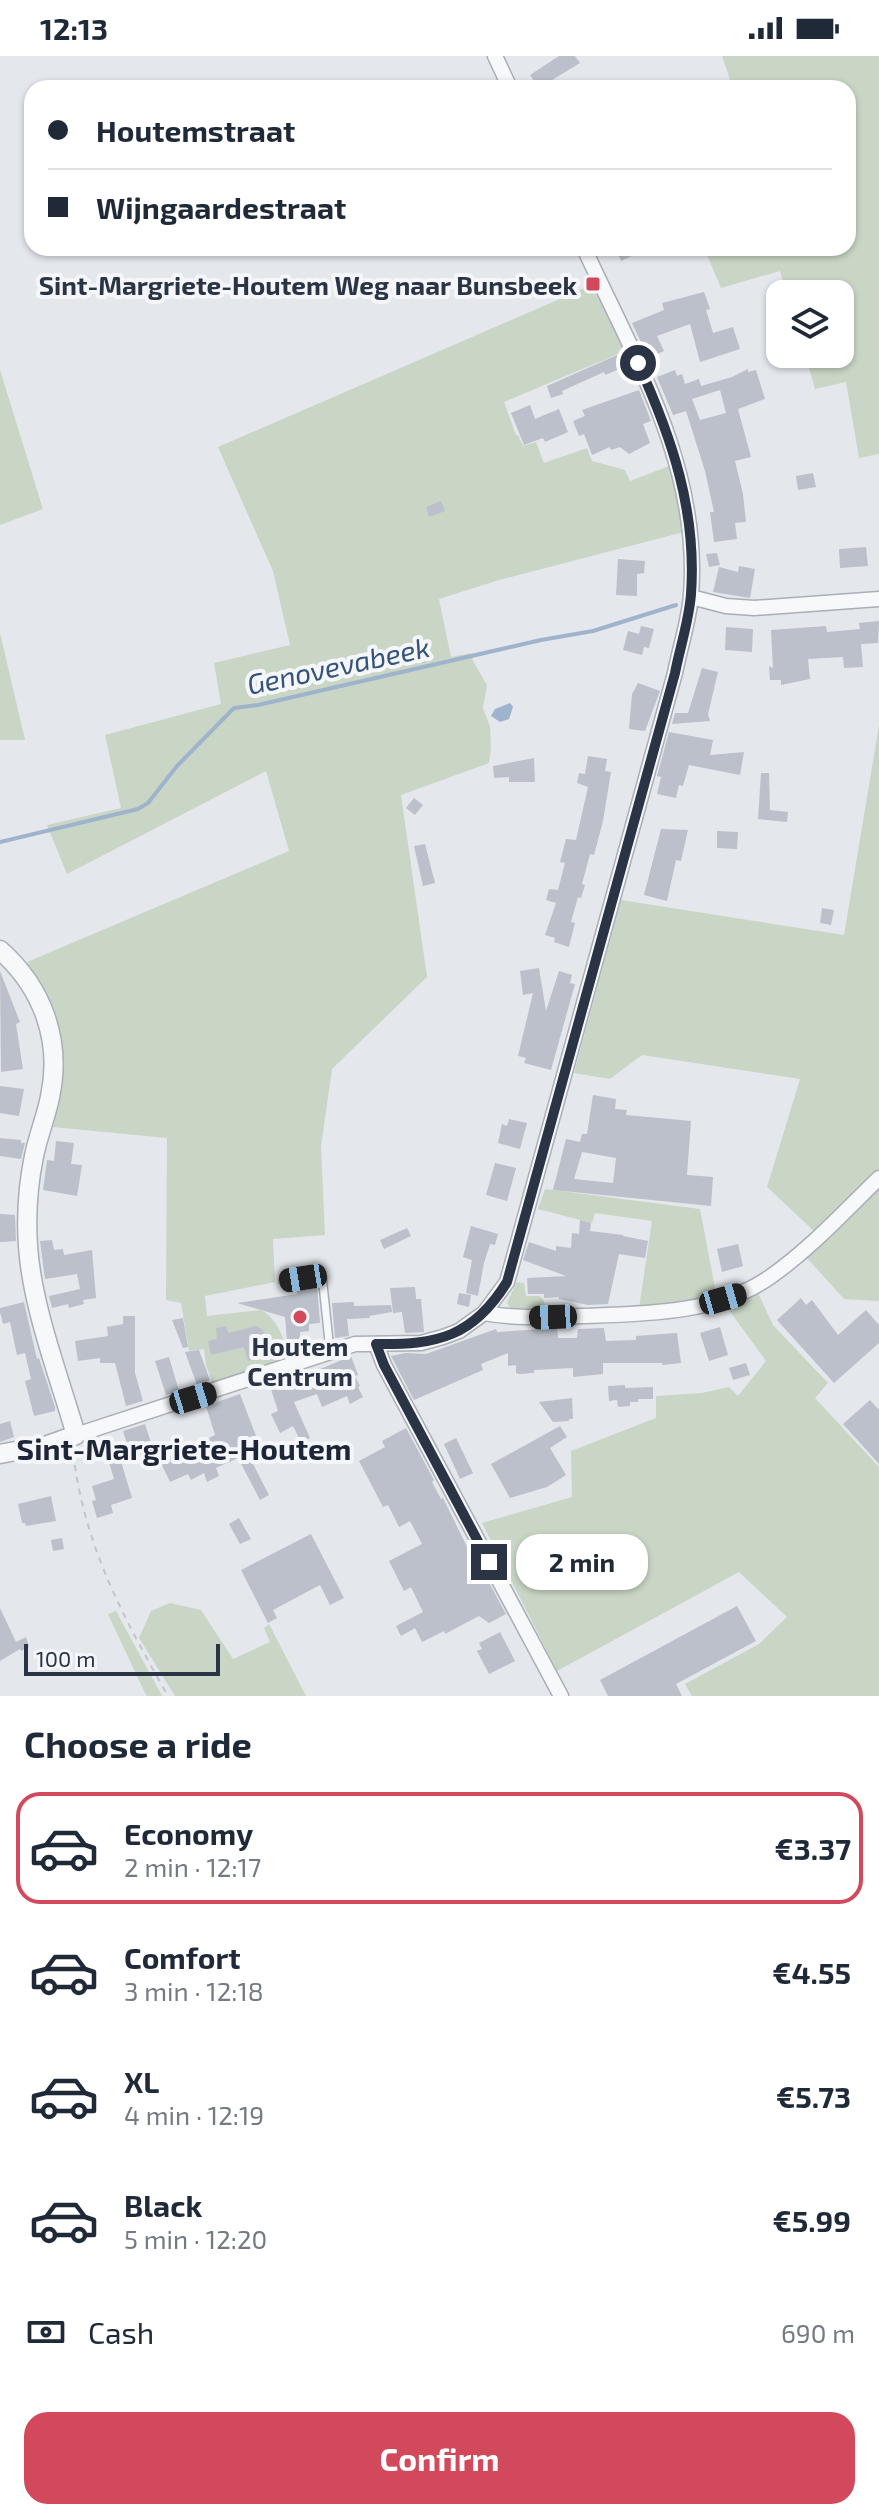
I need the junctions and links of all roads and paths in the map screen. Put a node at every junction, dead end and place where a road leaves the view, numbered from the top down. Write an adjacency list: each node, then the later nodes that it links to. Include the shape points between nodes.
1 (495, 56): 2 (street)
2 (506, 80)
3 (588, 256): 4 (street, via 672,444 691,530)
4 (691, 597): 5 (street, via 754,608); 9 (street, via 675,673 514,1261 507,1282)
5 (879, 599)
6 (0, 950): 12 (street, via 33,987 55,1048 50,1098 34,1155 28,1248)
7 (879, 1178): 9 (street, via 801,1252 741,1293 650,1313 510,1318)
8 (283, 1281): 11 (lane, via 322,1275)
9 (484, 1313): 10 (street, via 459,1331 432,1340)
10 (376, 1344): 11 (street); 15 (street)
11 (330, 1351): 12 (street)
12 (74, 1436): 13 (street); 14 (path, via 78,1494 103,1573)
13 (0, 1454)
14 (168, 1696)
15 (561, 1696)

